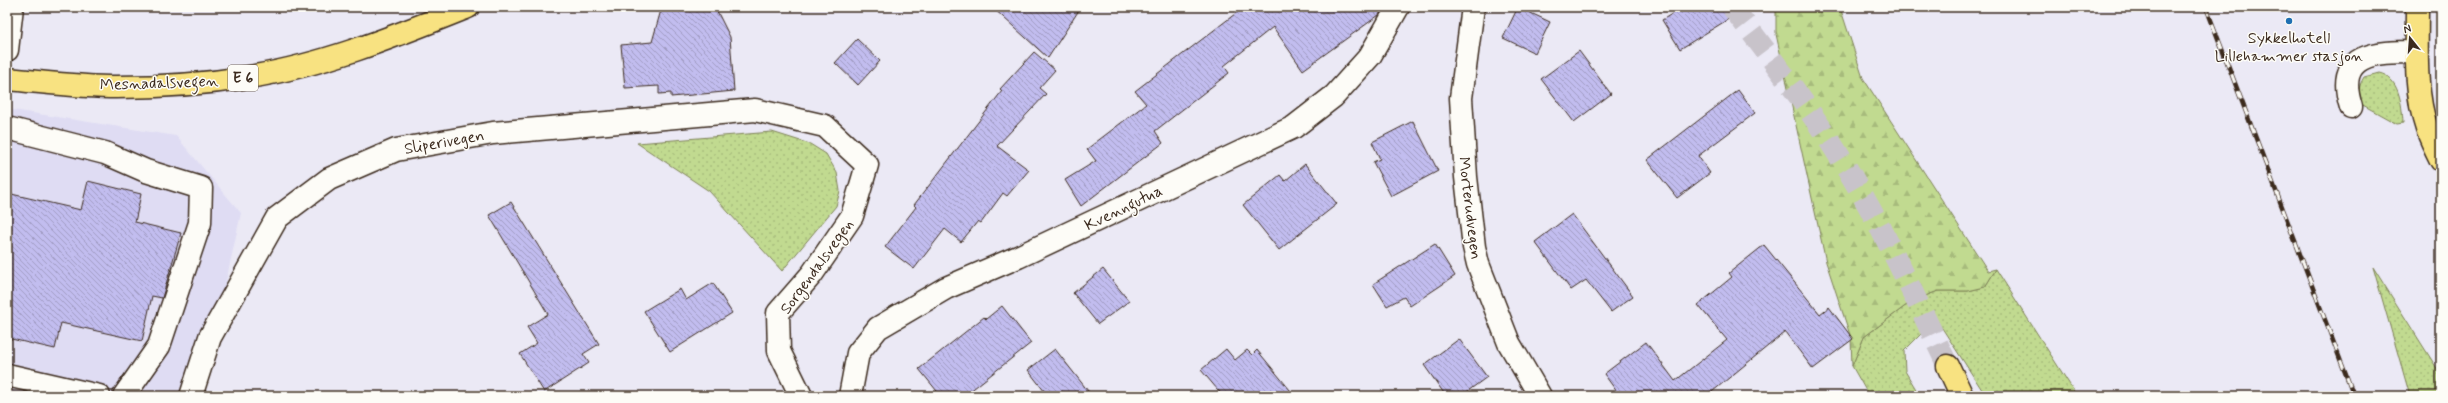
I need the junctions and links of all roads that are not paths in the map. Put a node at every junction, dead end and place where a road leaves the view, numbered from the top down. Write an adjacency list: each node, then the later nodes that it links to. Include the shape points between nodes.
1 (12, 7): 6 (street)
2 (468, 7): 8 (highway, Mesnadalsvegen / E 6, via 396,36 331,57 250,77 180,85 115,87)
3 (1398, 7): 19 (street, Kvenngutua, via 1370,56 1334,96 1294,127 1025,254 946,288 878,328 858,352)
4 (2417, 7): 7 (highway)
5 (1478, 9): 20 (street, Morterudvegen, via 1461,98 1474,247 1478,264 1509,343)
6 (7, 50)
7 (2416, 52): 9 (street, via 2371,54 2354,65 2346,85); 12 (highway, via 2422,110 2427,129)
8 (7, 79)
9 (2351, 107)
10 (825, 126): 17 (street, Sliperivegen, via 755,110 492,133 396,150 329,180 277,218 210,337); 18 (street, Sorgendalsvegen, via 867,165 852,216 812,274 778,313 779,351)
11 (7, 128): 16 (street, via 105,153 146,171 201,188 200,223 159,346)
12 (2441, 160)
13 (1948, 366): 21 (highway)
14 (7, 375): 15 (street)
15 (99, 396)
16 (124, 396)
17 (191, 396)
18 (801, 396)
19 (850, 396)
20 (1540, 396)
21 (1962, 396)

